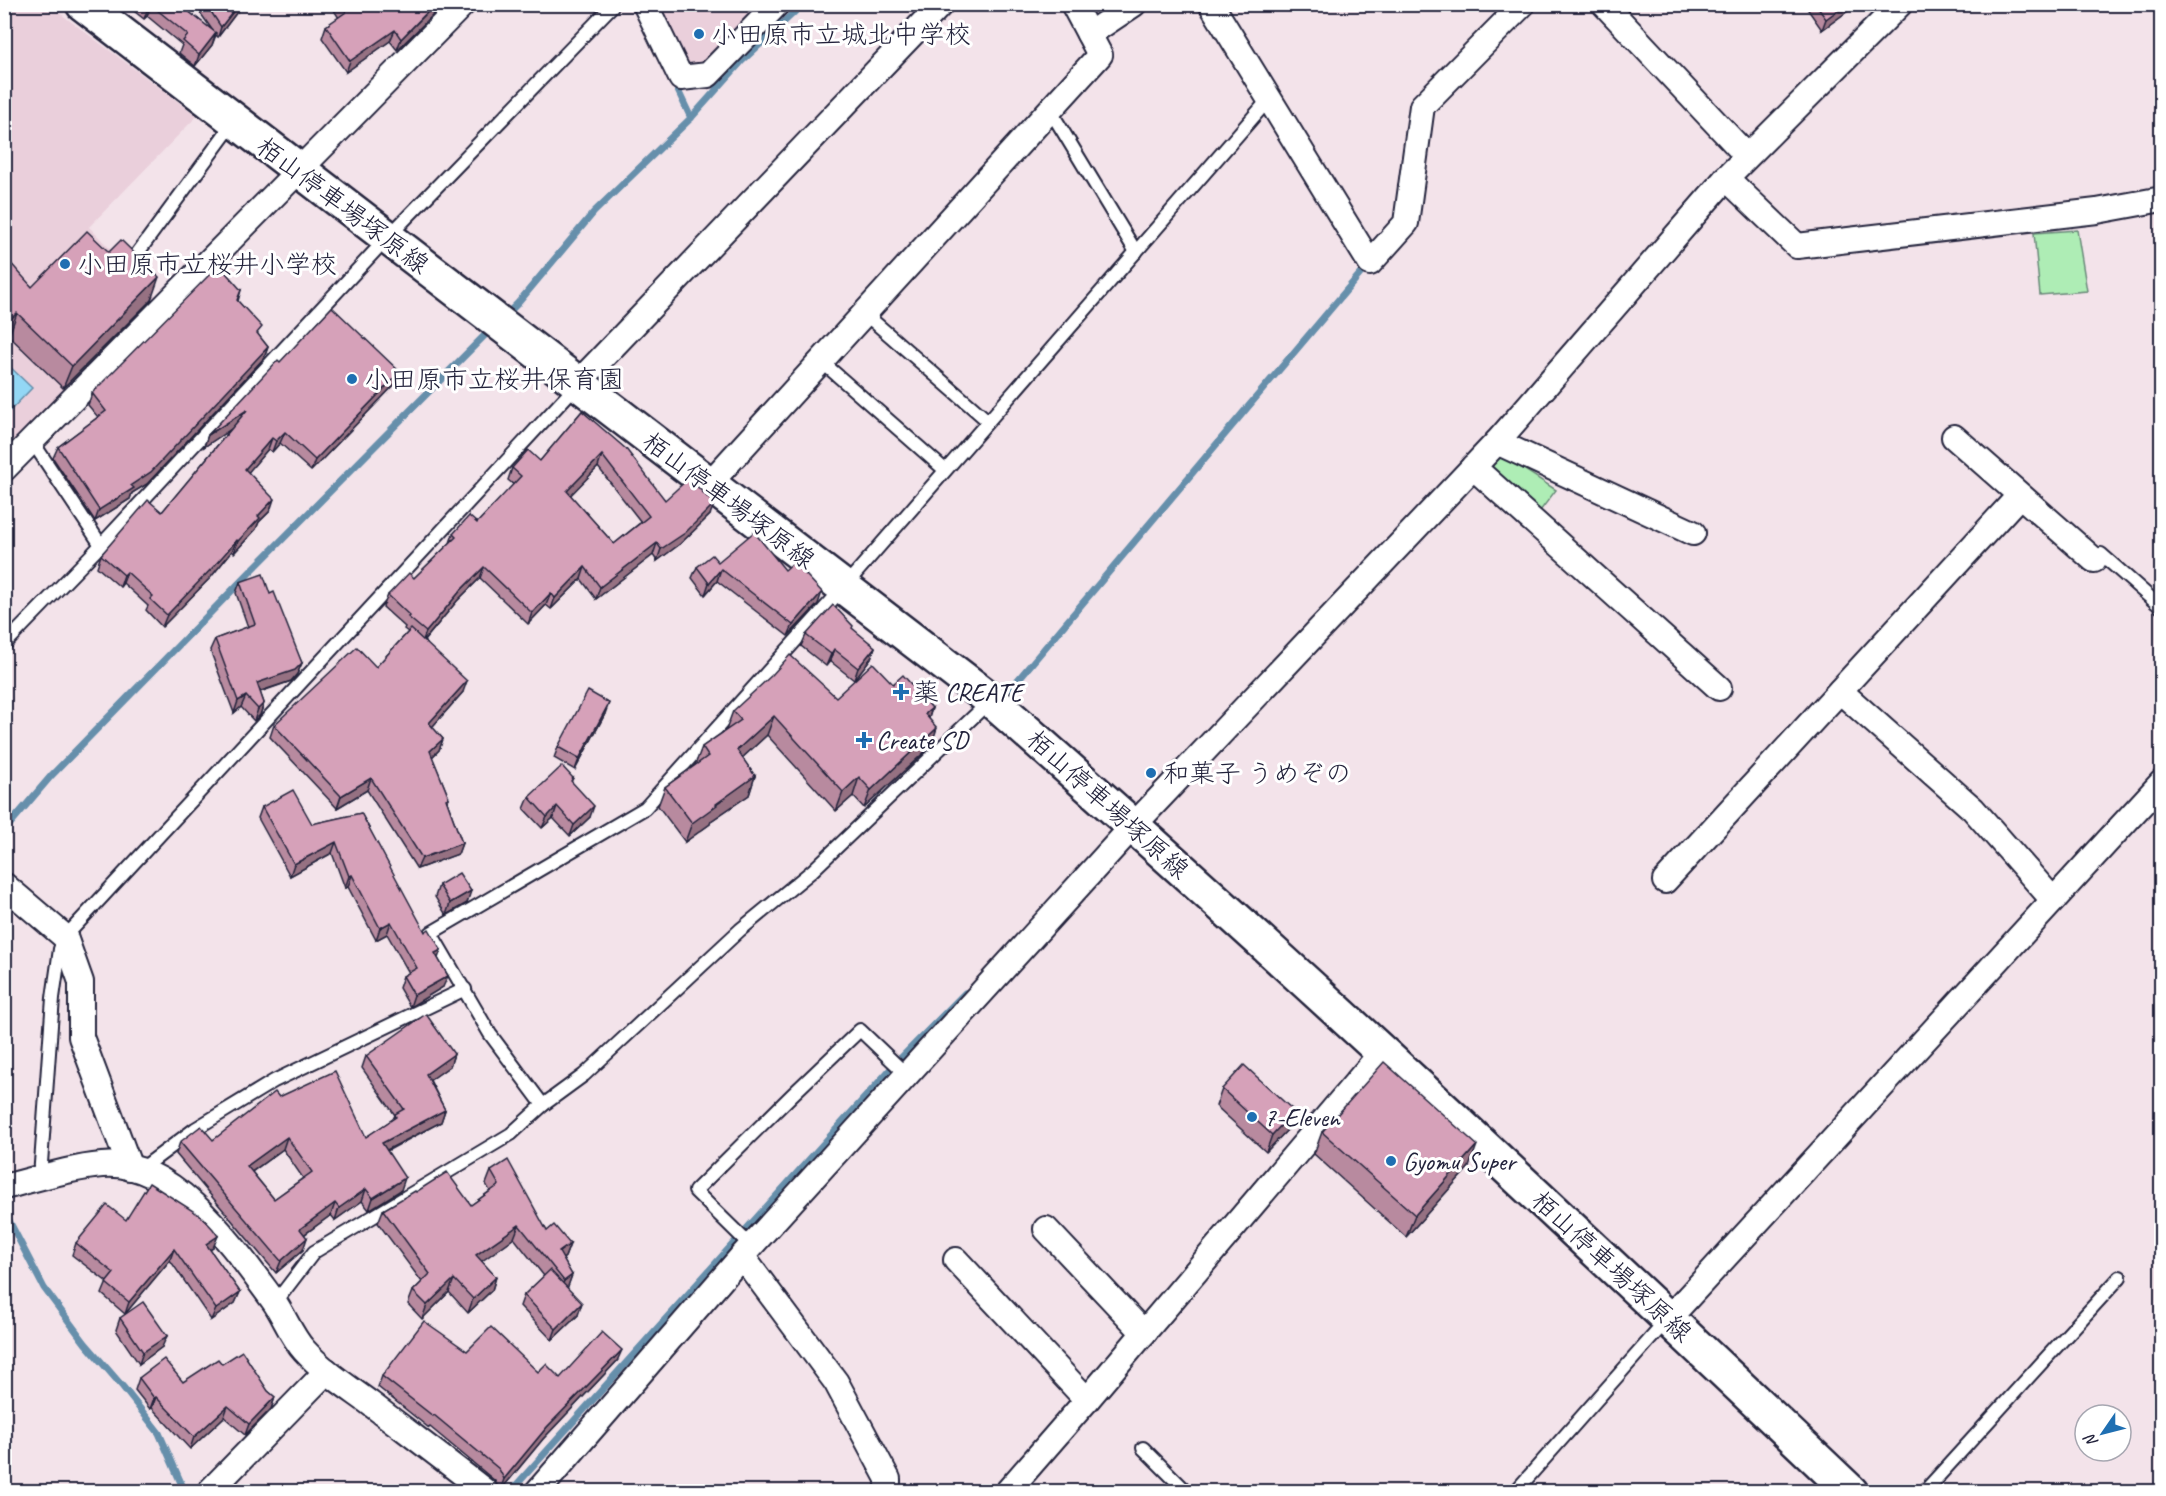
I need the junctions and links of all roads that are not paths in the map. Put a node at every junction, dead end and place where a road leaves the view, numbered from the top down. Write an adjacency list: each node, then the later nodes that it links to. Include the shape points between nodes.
1 (83, 4): 16 (main road, 栢山停車場塚原線)
2 (614, 4): 21 (lane)
3 (645, 4): 4 (street, via 681,78 708,75)
4 (777, 4)
5 (941, 4): 26 (street)
6 (1073, 4): 13 (street)
7 (1134, 4): 13 (street)
8 (1211, 4): 14 (street)
9 (1523, 4): 14 (street, via 1422,106 1406,223 1370,263)
10 (1604, 4): 17 (street)
11 (1900, 4): 17 (street)
12 (454, 7): 18 (street)
13 (1089, 34): 15 (street, via 1100,55)
14 (1269, 99): 22 (lane)
15 (1050, 110): 22 (lane); 24 (street)
16 (234, 121): 18 (main road, 栢山停車場塚原線); 23 (lane)
17 (1747, 156): 19 (street)
18 (298, 170): 21 (main road, 栢山停車場塚原線); 29 (street)
19 (1726, 178): 20 (street, via 1797,246 2097,211); 30 (street)
20 (2162, 199)
21 (387, 238): 26 (main road, 栢山停車場塚原線); 37 (lane)
22 (1136, 252): 27 (lane)
23 (131, 262)
24 (864, 313): 25 (street); 27 (lane)
25 (821, 361): 33 (lane); 34 (street)
26 (577, 384): 34 (main road, 栢山停車場塚原線); 50 (lane)
27 (988, 421): 33 (lane)
28 (1954, 437): 35 (street)
29 (32, 441): 32 (street); 37 (lane)
30 (1497, 442): 31 (street); 36 (street)
31 (1473, 467): 42 (street); 46 (street)
32 (4, 469)
33 (945, 471): 39 (lane)
34 (709, 484): 39 (main road, 栢山停車場塚原線)
35 (2019, 496): 38 (street); 43 (street)
36 (1693, 533)
37 (101, 545): 41 (lane)
38 (2094, 560): 40 (lane, via 2101,554)
39 (843, 588): 44 (main road, 栢山停車場塚原線); 51 (lane, via 645,808 430,933)
40 (2162, 608)
41 (4, 645)
42 (1719, 688)
43 (1840, 690): 47 (street); 49 (street, via 1973,810)
44 (991, 700): 46 (main road, 栢山停車場塚原線); 54 (lane, via 812,871 740,930 584,1075)
45 (2162, 782): 49 (street)
46 (1134, 825): 52 (main road, 栢山停車場塚原線); 53 (street)
47 (1665, 881)
48 (4, 885): 50 (street)
49 (2053, 900): 63 (street)
50 (65, 937): 55 (street, via 81,982 81,1037); 56 (lane, via 53,998)
51 (465, 989): 54 (lane, via 490,1034); 55 (lane, via 274,1081)
52 (1382, 1052): 63 (main road, 栢山停車場塚原線); 64 (street)
53 (906, 1074): 59 (street); 59 (lane, via 860,1030 695,1191)
54 (543, 1105): 62 (lane, via 511,1134 314,1252)
55 (135, 1169): 56 (street, via 103,1165); 62 (street, via 164,1182 197,1207 235,1249)
56 (40, 1177): 57 (street)
57 (5, 1187)
58 (1046, 1229): 64 (street)
59 (747, 1251): 70 (street); 71 (street, via 836,1383 888,1479)
60 (956, 1260): 66 (street)
61 (2120, 1277): 76 (lane)
62 (275, 1303): 65 (street, via 302,1348)
63 (1669, 1318): 74 (lane); 75 (main road, 栢山停車場塚原線)
64 (1144, 1333): 66 (street)
65 (327, 1371): 68 (street); 69 (street)
66 (1088, 1400): 72 (street)
67 (1143, 1449): 73 (lane)
68 (209, 1491)
69 (486, 1491)
70 (537, 1491)
71 (888, 1491)
72 (1007, 1491)
73 (1187, 1491)
74 (1515, 1491)
75 (1851, 1491)
76 (1924, 1491)

